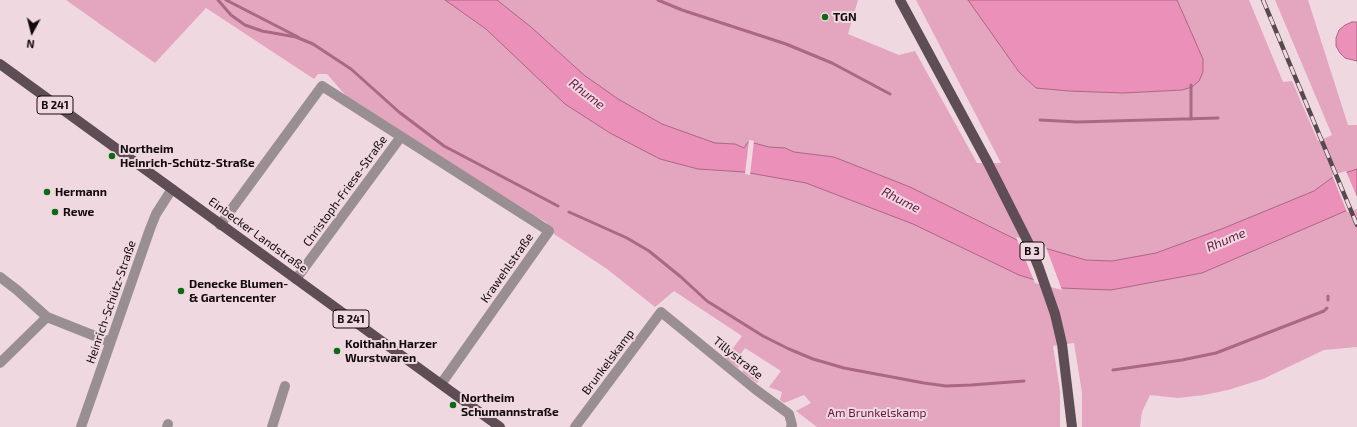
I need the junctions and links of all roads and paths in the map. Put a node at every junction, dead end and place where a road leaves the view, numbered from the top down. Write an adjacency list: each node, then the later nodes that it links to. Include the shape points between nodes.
1 (900, 0): 19 (main road, B 3, via 1030,246 1046,287 1062,344)
2 (0, 64): 4 (main road, Einbecker Landstraße / B 241)
3 (400, 138): 5 (street, via 322,86); 7 (street, Christoph-Friese-Straße); 12 (street, Krawehlstraße, via 549,231)
4 (172, 189): 5 (main road, Einbecker Landstraße / B 241); 10 (street, Heinrich-Schütz-Straße, via 153,222)
5 (220, 225): 7 (main road, Einbecker Landstraße / B 241)
6 (0, 277): 9 (street)
7 (296, 280): 12 (main road, Einbecker Landstraße / B 241)
8 (661, 312): 17 (street, Brunkelskamp); 18 (street, Tillystraße, via 789,414)
9 (48, 317): 10 (street); 11 (street)
10 (110, 342): 14 (street, Heinrich-Schütz-Straße)
11 (0, 363)
12 (441, 384): 16 (main road, Einbecker Landstraße / B 241)
13 (285, 386): 15 (street)
14 (81, 427)
15 (272, 427)
16 (500, 427)
17 (575, 427)
18 (791, 427)
19 (1072, 427)

